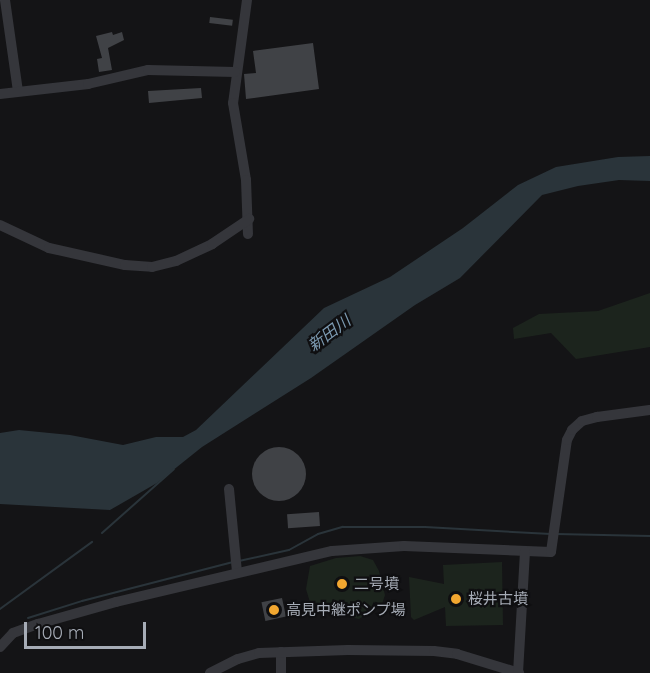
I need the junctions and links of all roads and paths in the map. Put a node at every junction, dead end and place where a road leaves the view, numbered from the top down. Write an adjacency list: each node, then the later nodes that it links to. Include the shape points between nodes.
1 (5, 0): 4 (street)
2 (247, 0): 3 (street)
3 (235, 72): 4 (street, via 148,70 88,84); 6 (street, via 233,114 244,164)
4 (18, 92): 5 (street)
5 (0, 94)
6 (249, 219): 7 (street, via 212,244 152,267 49,248); 8 (street)
7 (0, 225)
8 (248, 234)
9 (650, 410): 11 (street, via 597,417 572,429 567,440 551,552)
10 (229, 489): 12 (street)
11 (525, 551): 12 (street, via 366,548); 15 (street)
12 (237, 570): 13 (street, via 38,624 13,633)
13 (0, 647)
14 (281, 652): 15 (street, via 434,651); 16 (street, via 248,655); 17 (street)
15 (513, 672)
16 (210, 673)
17 (281, 673)

